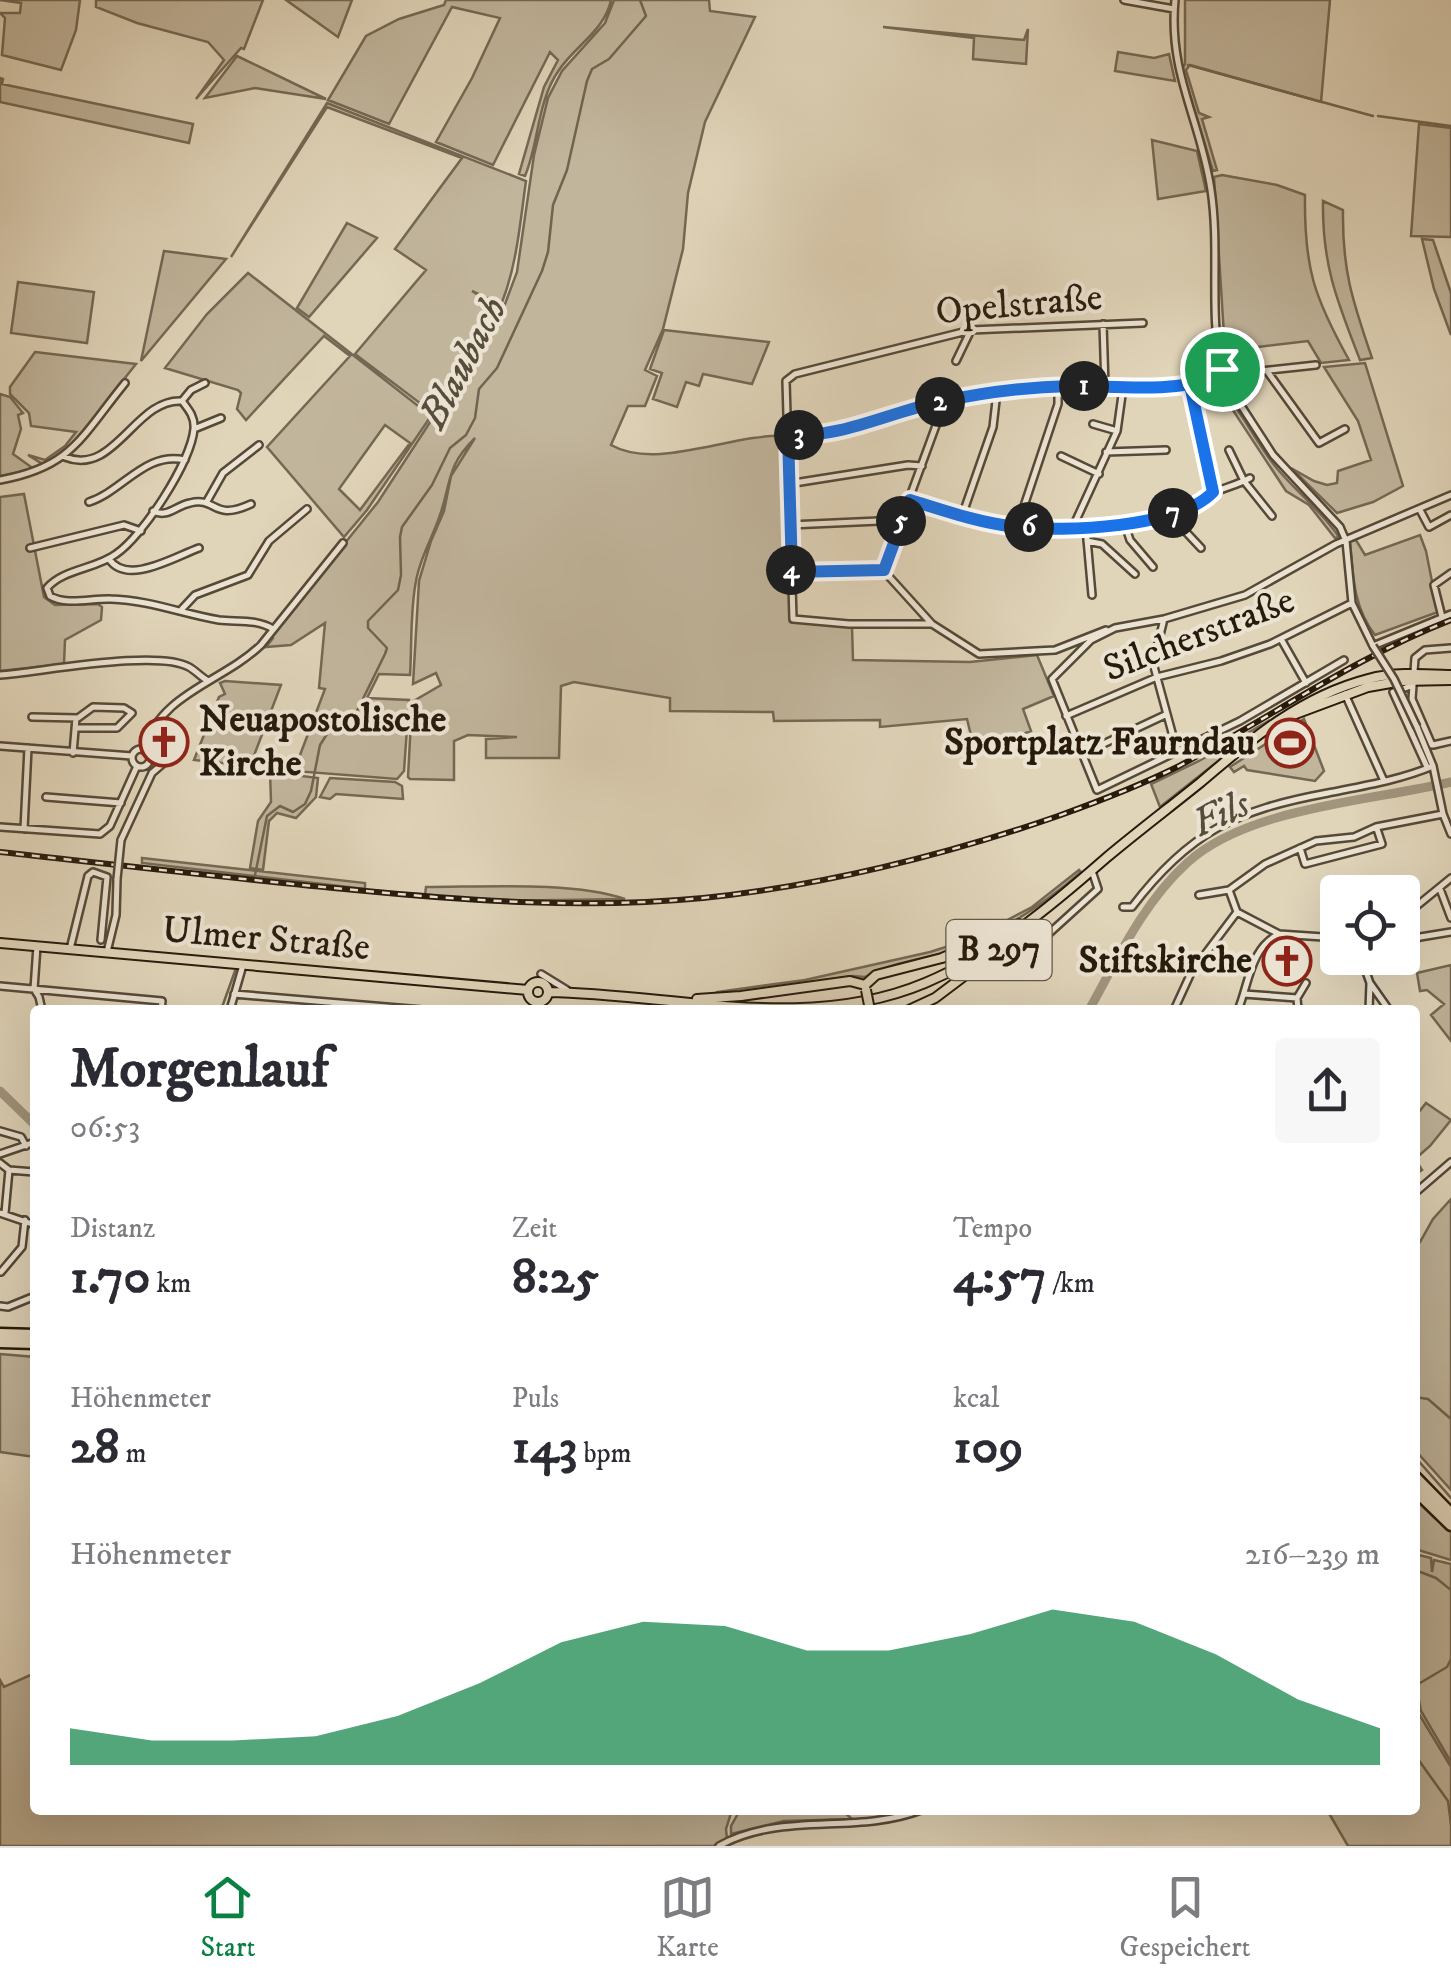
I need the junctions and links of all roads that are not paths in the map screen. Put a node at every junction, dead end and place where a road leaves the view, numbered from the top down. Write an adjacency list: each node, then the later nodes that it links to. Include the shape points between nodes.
1 (1124, 0): 3 (street)
2 (1175, 0): 3 (street)
3 (1174, 9): 9 (street, via 1176,67 1211,192)
4 (1144, 323): 5 (street, Opelstraße)
5 (1103, 324): 6 (street, Opelstraße); 18 (street)
6 (971, 330): 7 (street); 28 (street, Opelstraße, via 795,374 786,381)
7 (956, 362)
8 (1316, 365): 10 (street)
9 (1222, 369): 11 (street); 12 (street)
10 (1267, 372): 11 (street); 26 (street, via 1319,443)
11 (1232, 374): 15 (street)
12 (1216, 378): 15 (street); 16 (street)
13 (125, 383): 34 (street)
14 (205, 383): 21 (street)
15 (1227, 384): 62 (street, via 1274,456 1332,515)
16 (1190, 385): 19 (street); 41 (street)
17 (1058, 386): 18 (street); 20 (street); 57 (street, via 1058,404)
18 (1105, 386): 19 (street)
19 (1123, 387): 27 (street)
20 (997, 392): 22 (street); 52 (street)
21 (182, 401): 25 (street); 34 (street, via 158,406 93,460)
22 (946, 401): 28 (street, via 820,435); 36 (street)
23 (221, 418): 25 (street)
24 (1093, 424): 27 (street)
25 (194, 429): 35 (street)
26 (1345, 429)
27 (1117, 431): 32 (street)
28 (788, 435): 40 (street)
29 (258, 445): 45 (street, via 223,473)
30 (1166, 450): 32 (street)
31 (1229, 450): 38 (street)
32 (1106, 452): 37 (street)
33 (1061, 456): 37 (street)
34 (65, 457): 39 (street)
35 (184, 460): 44 (street, via 157,460); 49 (street)
36 (922, 466): 40 (street); 43 (street)
37 (1098, 474): 59 (street)
38 (1247, 479): 41 (street); 53 (street)
39 (0, 480)
40 (788, 484): 55 (street)
41 (1213, 492): 50 (street)
42 (1451, 495): 48 (street)
43 (910, 500): 52 (street); 54 (street)
44 (89, 502)
45 (206, 503): 46 (street, via 230,512); 49 (street)
46 (251, 504)
47 (307, 510): 75 (street, via 265,546 248,576 195,595)
48 (1420, 510): 51 (street, via 1428,527); 62 (street)
49 (152, 511): 60 (street)
50 (1177, 512): 56 (street); 66 (street)
51 (1451, 515)
52 (962, 516): 57 (street)
53 (1272, 516)
54 (902, 520): 55 (street); 69 (street)
55 (790, 524): 70 (street)
56 (1124, 524): 58 (street); 68 (street)
57 (1017, 527): 59 (street)
58 (1086, 528): 59 (street); 61 (street)
59 (1072, 529)
60 (141, 530): 64 (street, via 124,525); 67 (street)
61 (1087, 541): 72 (street, via 1099,542); 73 (street)
62 (1346, 542): 74 (street); 78 (street, via 1244,596)
63 (343, 543): 81 (street)
64 (30, 548)
65 (199, 548): 67 (street, via 132,572)
66 (1201, 548)
67 (109, 559): 75 (street, via 55,579 47,588 50,596)
68 (1153, 567)
69 (884, 570): 70 (street); 79 (street)
70 (792, 572): 79 (street, via 793,619)
71 (1451, 573): 77 (street, via 1434,586)
72 (1134, 574)
73 (1092, 595)
74 (1346, 605): 82 (street, Silcherstraße); 83 (street)
75 (182, 609): 81 (street)
76 (1451, 614): 77 (street)
77 (1442, 617): 83 (street)
78 (1164, 620): 80 (street); 87 (street, via 1154,648)
79 (932, 624): 80 (street, via 979,654 1054,650)
80 (1115, 628): 94 (street, via 1092,640 1052,679)
81 (273, 629): 90 (street, via 249,656)
82 (1281, 639): 87 (street, Silcherstraße); 91 (street)
83 (1373, 646): 101 (street, bridge)
84 (1451, 648): 89 (street, via 1419,653)
85 (1344, 660): 91 (street)
86 (0, 674): 90 (street, via 144,662 188,666)
87 (1156, 677): 93 (street); 94 (street, Silcherstraße)
88 (1451, 678): 89 (main road, B 297)
89 (1413, 680): 92 (main road, B 297); 97 (main road, B 297, via 1398,673 1348,685); 101 (street, via 1412,699); 111 (street, via 1393,692)
90 (208, 681): 103 (street, via 160,715)
91 (1306, 683): 104 (street)
92 (1346, 697): 97 (main road, B 297); 113 (street)
93 (1165, 715): 104 (street); 106 (street)
94 (1066, 716): 106 (street)
95 (32, 717): 96 (street)
96 (76, 718): 98 (street); 98 (street, via 94,708 132,714 118,728)
97 (1280, 720): 124 (main road, Ulmer Straße / B 297)
98 (75, 728): 105 (street)
99 (1451, 741): 101 (street)
100 (0, 746): 102 (street)
101 (1429, 746): 111 (street)
102 (28, 748): 105 (street); 119 (street)
103 (143, 750): 107 (street); 109 (street)
104 (1176, 751): 106 (street, via 1097,790)
105 (73, 752): 107 (street)
106 (1082, 754)
107 (132, 756): 110 (street)
108 (166, 761): 112 (street)
109 (147, 765): 110 (street); 112 (street)
110 (136, 766): 115 (street)
111 (1431, 767): 113 (street); 116 (street)
112 (152, 773): 143 (street, bridge, via 121,840)
113 (1384, 781): 131 (street, via 1220,825 1178,852 1132,907)
114 (46, 797): 115 (street)
115 (121, 803): 119 (street, via 110,826 95,836)
116 (1443, 814): 118 (street); 120 (street)
117 (0, 827): 119 (street)
118 (1376, 828): 121 (street); 123 (street, via 1382,844)
119 (24, 829)
120 (1451, 834)
121 (1354, 837): 122 (street); 123 (street)
122 (1300, 848): 123 (street, via 1305,864); 127 (street)
123 (1358, 850)
124 (1092, 871): 129 (main road, Ulmer Straße / B 297); 138 (street, via 1098,889)
125 (1451, 878): 126 (street)
126 (1440, 888): 130 (street); 133 (street)
127 (1229, 890): 128 (street); 132 (street)
128 (1200, 895)
129 (1059, 898): 150 (main road, B 297, via 1004,933 876,975); 168 (main road, Ulmer Straße, via 974,959 924,983 883,998); 170 (main road, B 297, via 1026,930)
130 (1420, 904)
131 (1123, 907)
132 (1237, 912): 135 (street); 171 (street, via 1191,973)
133 (1451, 918)
134 (1451, 932): 137 (street)
135 (1279, 934): 136 (street); 156 (street, via 1256,958)
136 (1320, 937)
137 (1420, 937)
138 (1044, 938)
139 (101, 940): 142 (street, via 106,876 92,872)
140 (0, 942): 141 (main road, Ulmer Straße)
141 (36, 946): 142 (main road, Ulmer Straße); 151 (street)
142 (70, 949): 143 (main road, Ulmer Straße)
143 (107, 952): 144 (main road, Ulmer Straße)
144 (244, 966): 152 (main road, Ulmer Straße); 155 (street)
145 (541, 974): 154 (street)
146 (1367, 975): 148 (street)
147 (1306, 982): 157 (street)
148 (1370, 983): 174 (street); 175 (street)
149 (0, 986): 151 (street)
150 (866, 988): 158 (main road, via 850,980); 169 (main road, bridge)
151 (34, 989): 160 (street); 161 (street)
152 (528, 990): 153 (main road, Ulmer Straße, via 539,982); 164 (main road)
153 (548, 992): 154 (main road, Ulmer Straße); 165 (main road)
154 (574, 992): 158 (main road, Ulmer Straße)
155 (234, 994): 162 (street); 163 (street)
156 (1244, 994): 157 (street); 172 (street)
157 (1297, 998): 173 (street)
158 (672, 1001): 159 (main road, Ulmer Straße)
159 (702, 1004): 166 (main road); 167 (main road, Ulmer Straße)
160 (41, 1005)
161 (162, 1005)
162 (231, 1005)
163 (336, 1005)
164 (535, 1005)
165 (537, 1005)
166 (705, 1005)
167 (727, 1005)
168 (826, 1005)
169 (869, 1005)
170 (920, 1005)
171 (1176, 1005)
172 (1240, 1005)
173 (1298, 1005)
174 (1370, 1005)
175 (1385, 1005)
176 (0, 1131): 178 (street, via 21,1137)
177 (30, 1144): 178 (street)
178 (26, 1146): 179 (street)
179 (0, 1154)
180 (1451, 1162): 184 (street)
181 (0, 1163): 182 (street)
182 (9, 1170): 183 (street); 185 (street)
183 (30, 1172)
184 (1420, 1189)
185 (2, 1213): 186 (street)
186 (25, 1220): 187 (street); 188 (street, via 22,1247)
187 (30, 1222)
188 (1, 1272)
189 (30, 1298): 190 (street)
190 (4, 1307)
191 (0, 1334): 192 (highway)
192 (30, 1335)
193 (0, 1342): 194 (highway)
194 (30, 1343)
195 (1420, 1482): 197 (highway)
196 (1420, 1495): 198 (highway)
197 (1451, 1514)
198 (1451, 1525)
199 (902, 1815): 200 (street, via 766,1828)
200 (719, 1846)

